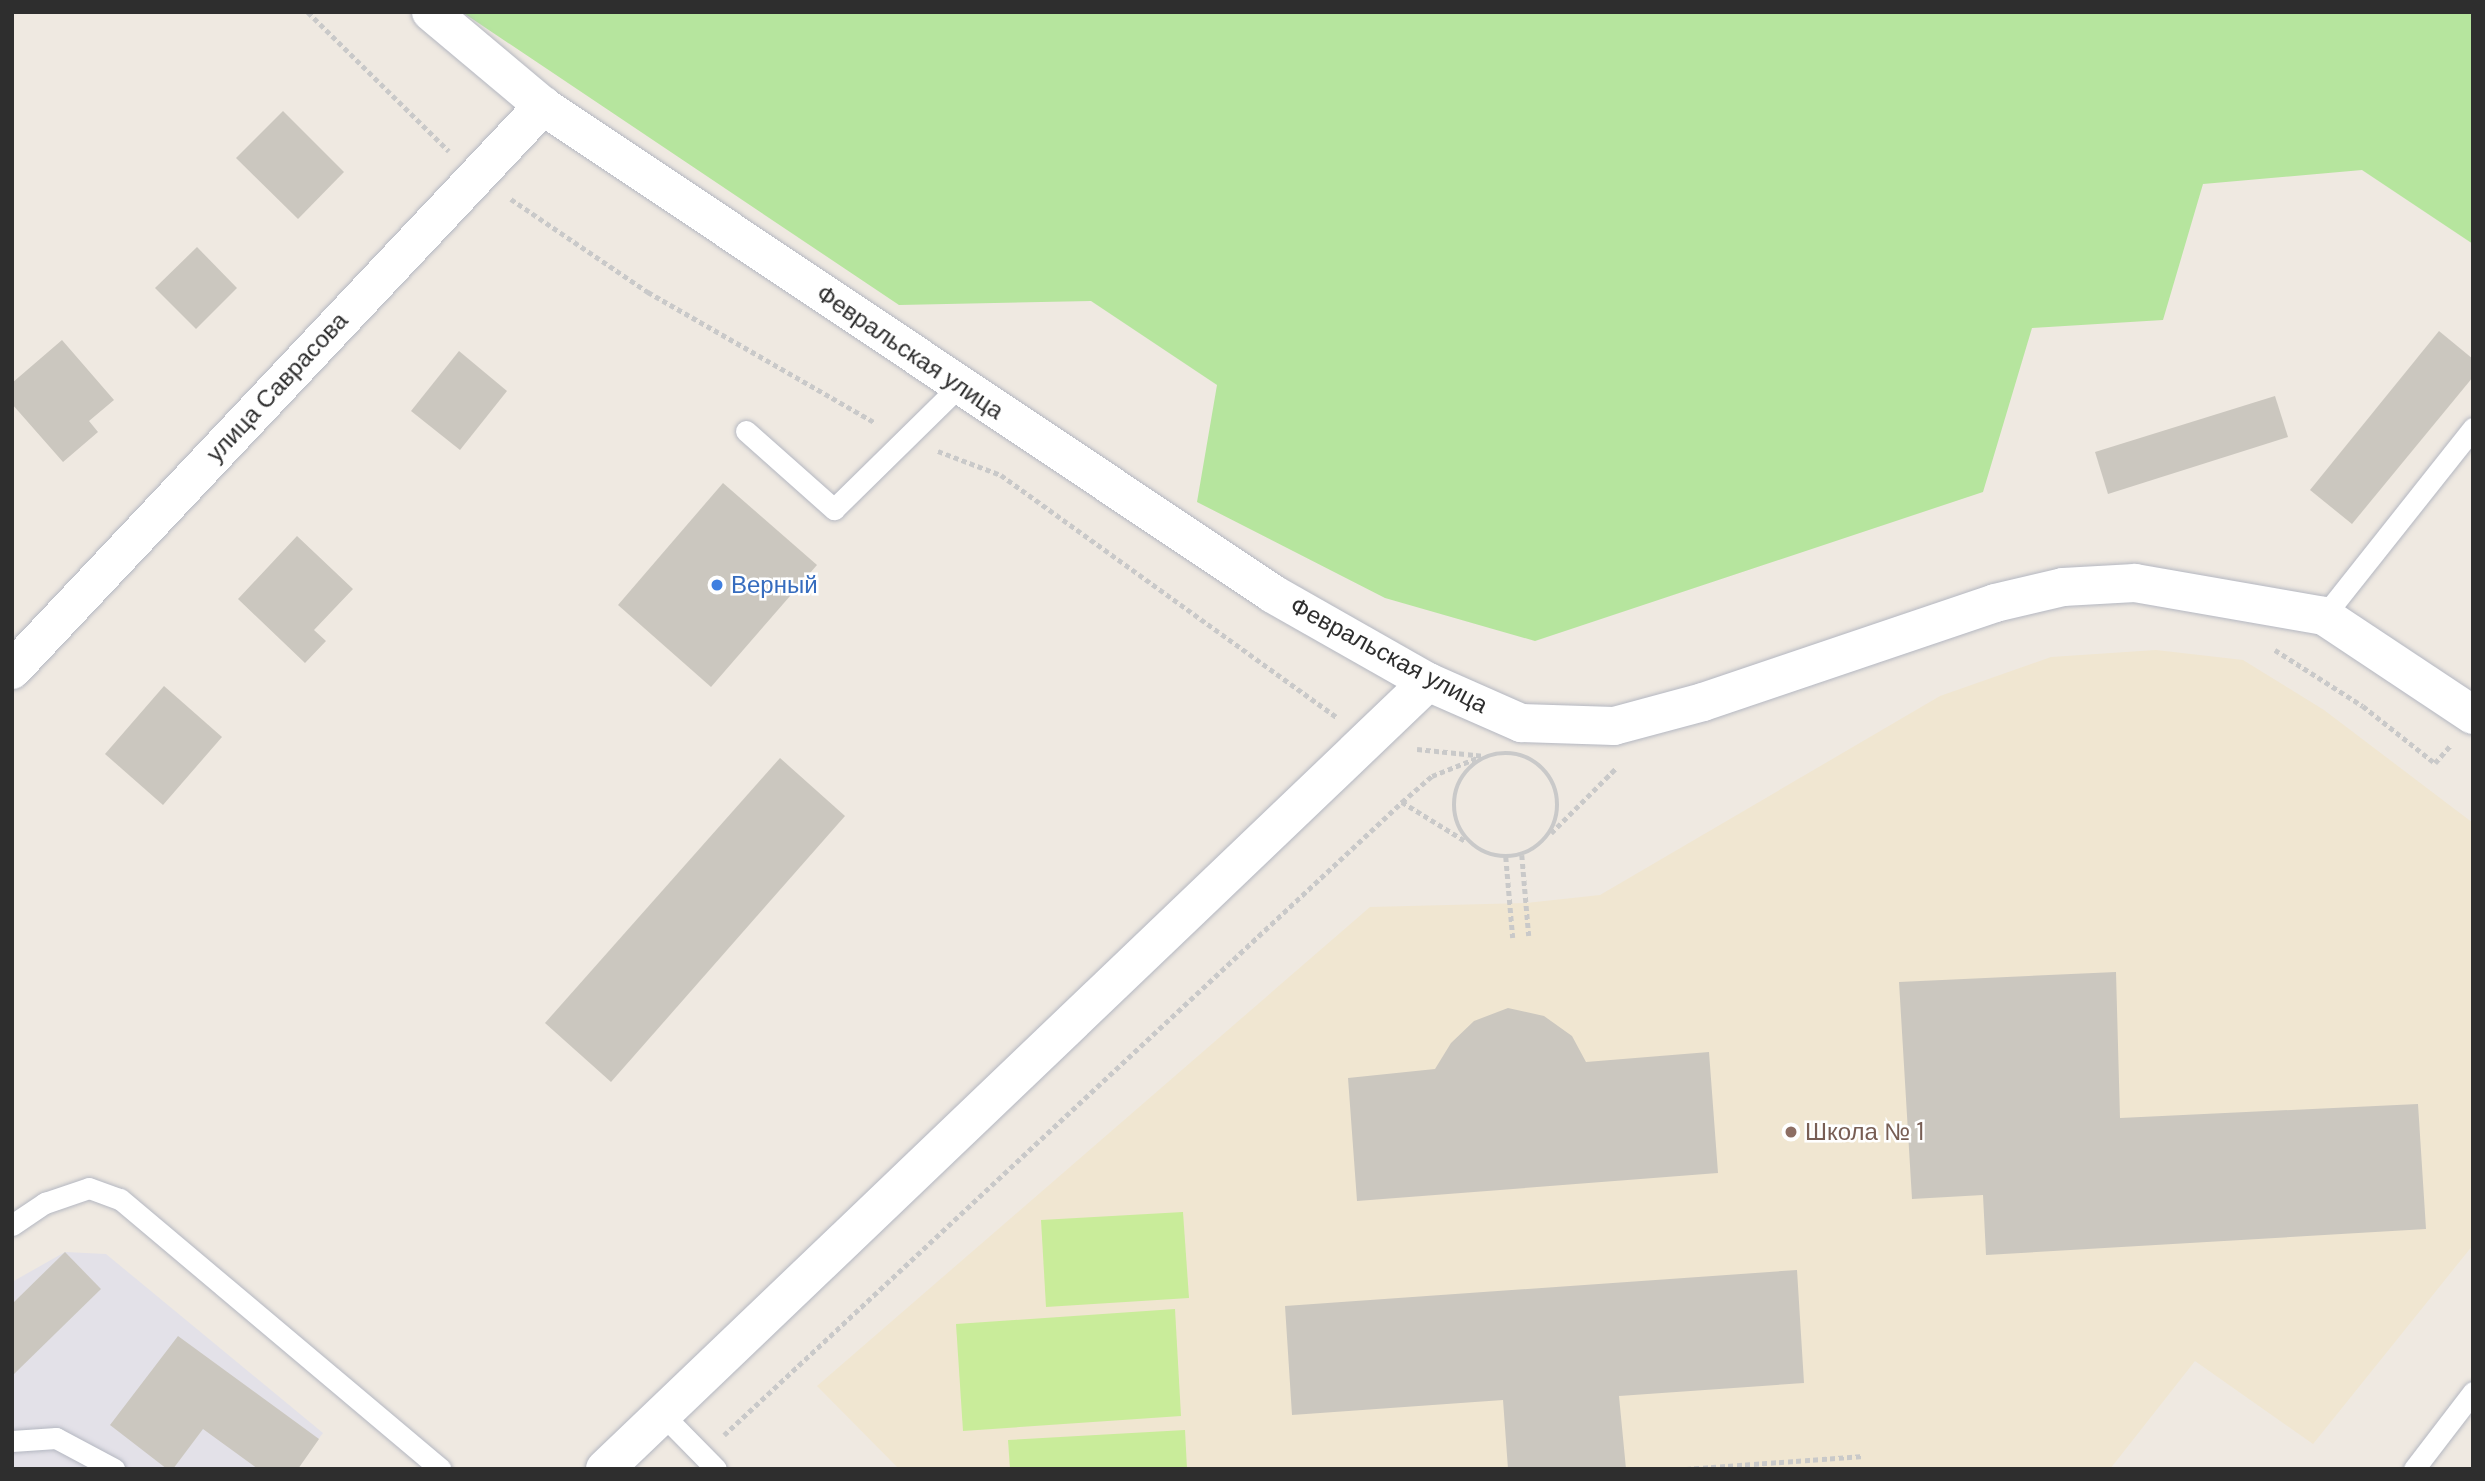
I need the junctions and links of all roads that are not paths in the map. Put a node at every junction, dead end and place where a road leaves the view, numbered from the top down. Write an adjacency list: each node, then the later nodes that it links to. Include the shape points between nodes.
1 (431, 12): 2 (main road, Февральская улица)
2 (543, 106): 3 (main road, Февральская улица); 7 (main road, улица Саврасова)
3 (960, 385): 5 (lane, via 834,509); 8 (main road, Февральская улица, via 1273,594)
4 (2473, 428): 6 (lane)
5 (746, 431)
6 (2325, 616): 8 (main road, Февральская улица, via 2135,583 2063,587 1995,603 1703,702 1614,726 1521,723); 9 (main road, Февральская улица)
7 (12, 670)
8 (1428, 682): 12 (main road)
9 (2463, 729)
10 (12, 1225): 16 (lane, via 46,1203 89,1188 120,1199)
11 (2473, 1392): 18 (lane)
12 (662, 1414): 14 (lane); 17 (main road)
13 (12, 1441): 15 (lane, via 56,1438)
14 (709, 1462)
15 (114, 1469)
16 (441, 1469)
17 (605, 1469)
18 (2414, 1469)

